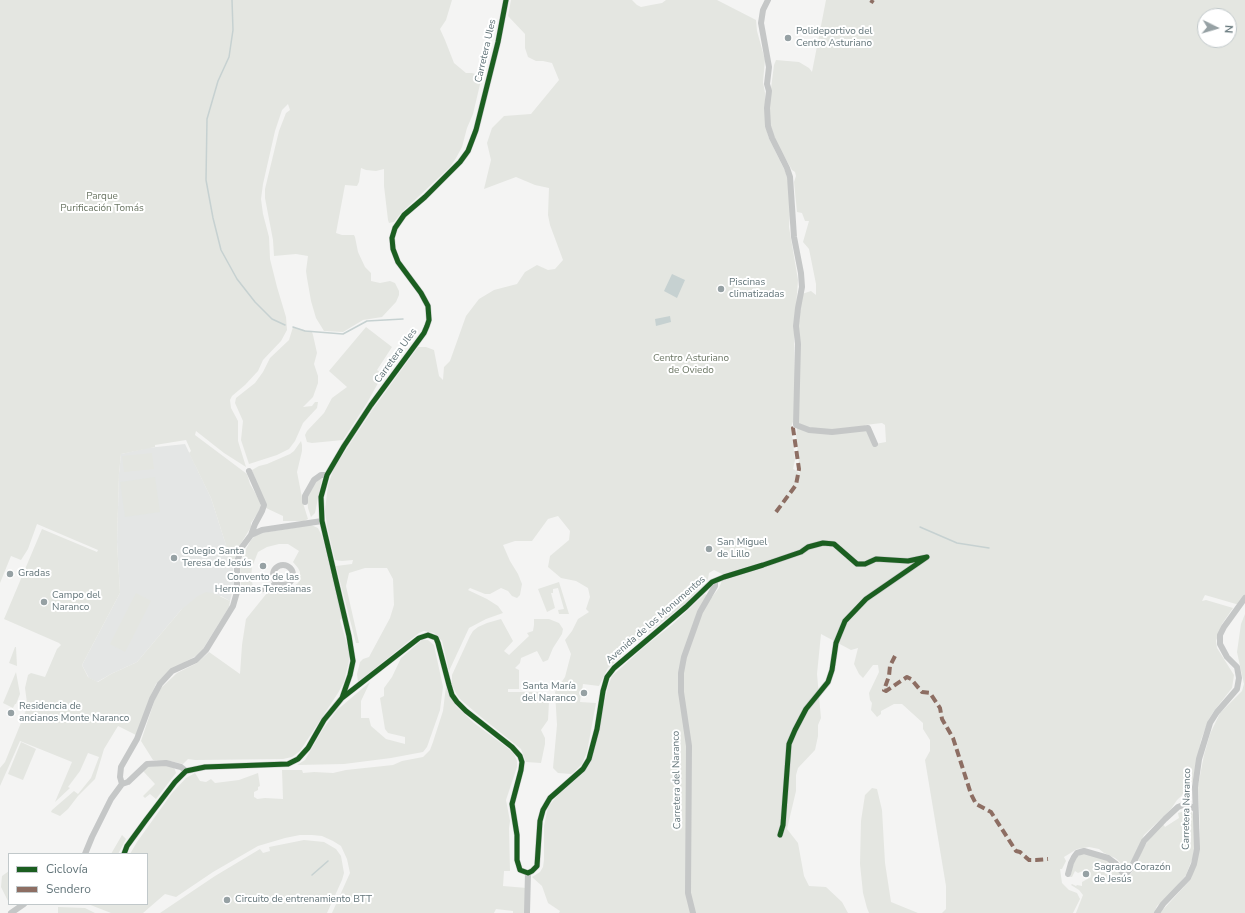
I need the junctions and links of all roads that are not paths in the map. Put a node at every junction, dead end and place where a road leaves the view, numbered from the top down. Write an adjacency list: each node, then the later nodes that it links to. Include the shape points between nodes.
1 (506, 0): 5 (street, Carretera Ules, via 476,130 468,151 460,162 404,215 392,238 398,262 428,306 429,320 424,333 371,405)
2 (768, 0): 3 (street, via 761,23 769,68 768,126 790,176 794,237 802,273 796,326 796,425 809,430 832,432 868,428)
3 (875, 444)
4 (249, 471): 8 (street, via 264,505)
5 (327, 475): 6 (street, via 321,475 314,480 305,496); 7 (street, Carretera Ules, via 321,497)
6 (305, 502)
7 (322, 521): 8 (street, via 262,530); 13 (street, Carretera Ules, via 350,636 353,661)
8 (251, 535): 11 (street, via 242,547 237,562)
9 (715, 581): 17 (street, Avenida de los Monumentos, via 800,552 808,546 823,543 834,544 856,564 865,564 876,559 908,562 927,557 866,599 845,621 836,643 828,682 806,709 789,744 783,825); 20 (street, Avenida de los Monumentos, via 610,673 604,686 589,759 583,769 547,802 540,821 537,866); 25 (street, Carretera del Naranco, via 716,585 700,612 681,673 681,692 689,746 688,886 689,903)
10 (276, 583): 11 (street, via 270,588)
11 (237, 590): 15 (street, via 233,606 206,650 196,660 172,671 160,684 137,740 121,767)
12 (1245, 598): 16 (street, Carretera Naranco, via 1220,635 1220,644 1227,657 1237,667 1239,678 1237,689 1210,723 1196,775)
13 (342, 698): 14 (street, via 324,720 308,748 298,759 288,764 205,767); 20 (street, via 419,638 428,635 436,638 452,695 466,710 512,747 522,762 512,806 517,835 518,865 520,870)
14 (186, 771): 15 (street, via 166,763 147,764 128,782); 19 (street, via 154,809)
15 (122, 784): 18 (street, via 111,799)
16 (1195, 809): 21 (street, via 1188,805 1181,806 1165,819 1144,841 1132,868 1127,873 1122,872 1112,860 1084,851 1074,857); 26 (street, Carretera Naranco, via 1198,849 1194,864 1188,878)
17 (780, 835)
18 (85, 853)
19 (124, 853)
20 (528, 873): 24 (street)
21 (1068, 874)
22 (23, 905): 23 (street)
23 (11, 913)
24 (527, 913)
25 (693, 913)
26 (1157, 913)

